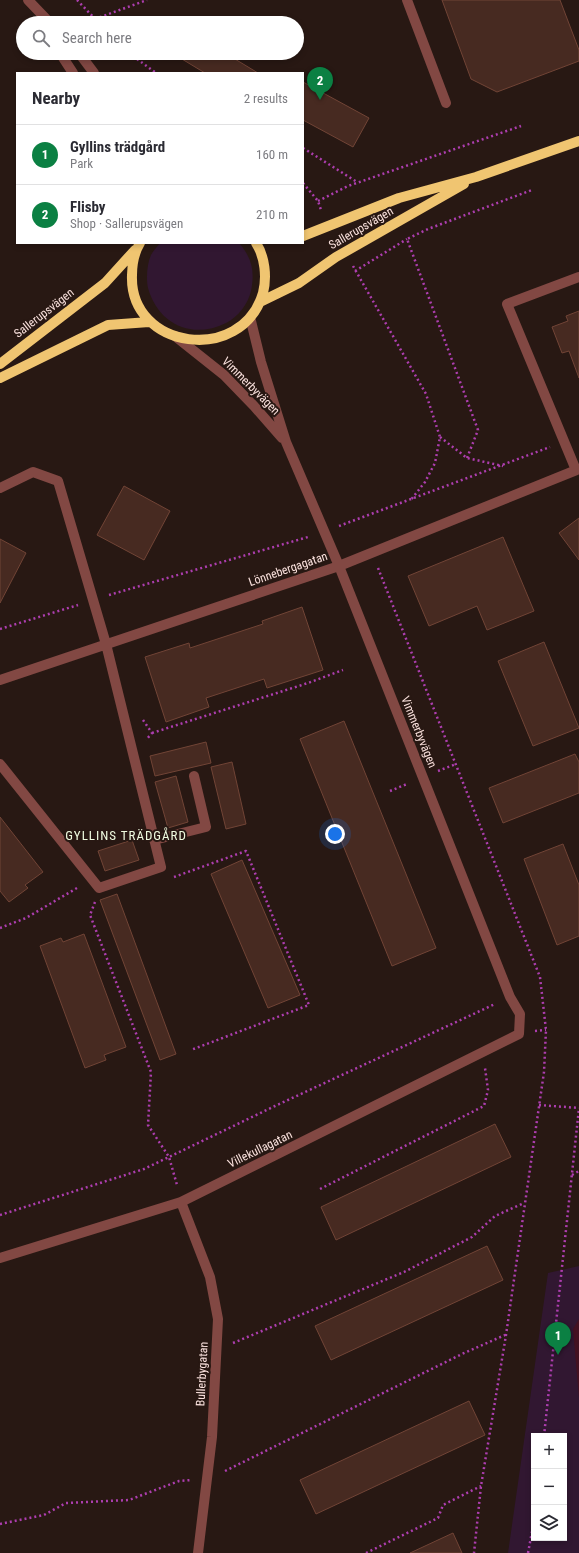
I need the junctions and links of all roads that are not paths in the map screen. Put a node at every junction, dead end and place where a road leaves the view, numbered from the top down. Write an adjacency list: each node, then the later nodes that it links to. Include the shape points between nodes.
1 (407, 0): 9 (street)
2 (30, 2): 3 (street); 4 (street)
3 (38, 16)
4 (43, 16)
5 (65, 60): 7 (street)
6 (84, 60): 8 (street)
7 (72, 72)
8 (93, 72)
9 (446, 103)
10 (579, 141): 11 (main road, Sallerupsvägen)
11 (476, 177): 12 (main road, Sallerupsvägen, via 399,198); 16 (main road, Sallerupsvägen, via 336,257 299,283)
12 (304, 236)
13 (256, 244): 16 (main road, Sallerupsvägen, via 265,266 265,284)
14 (139, 245): 18 (main road, Sallerupsvägen, via 132,262 132,283 137,304); 20 (main road, Sallerupsvägen, via 105,282)
15 (579, 277): 23 (street, via 507,304)
16 (260, 302): 17 (main road, Sallerupsvägen)
17 (250, 317): 19 (main road, Sallerupsvägen, via 237,329 222,337 203,341); 22 (street, Vimmerbyvägen)
18 (149, 322): 19 (main road, Sallerupsvägen); 21 (main road, via 108,325)
19 (175, 336): 22 (street, Vimmerbyvägen, via 224,375)
20 (0, 364)
21 (0, 378)
22 (286, 442): 25 (street, Vimmerbyvägen)
23 (577, 469): 25 (street, Lönnebergagatan)
24 (0, 488): 26 (street, via 33,472 58,481)
25 (339, 566): 26 (street, Lönnebergagatan); 31 (street, Vimmerbyvägen, via 510,997 520,1014)
26 (106, 644): 27 (street, Lönnebergagatan); 30 (street)
27 (0, 680)
28 (0, 764): 30 (street, via 99,888 161,867)
29 (194, 776): 30 (street, via 206,827)
30 (154, 840)
31 (519, 1034): 32 (street, Villekullagatan)
32 (181, 1202): 33 (street, Villekullagatan); 34 (street, Bullerbygatan, via 210,1277 218,1319 212,1436)
33 (0, 1258)
34 (198, 1553)

